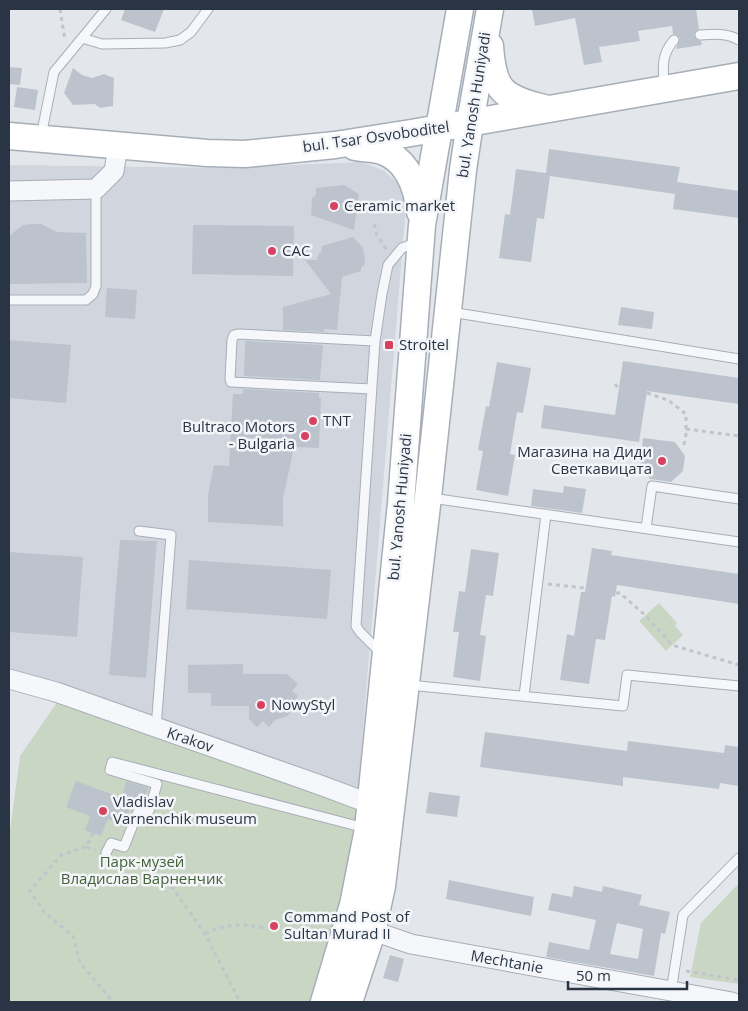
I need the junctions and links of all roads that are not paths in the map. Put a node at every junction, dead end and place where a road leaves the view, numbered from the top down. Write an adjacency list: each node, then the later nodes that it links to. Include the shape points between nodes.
1 (106, 9): 6 (lane)
2 (208, 9): 6 (lane, via 191,32 180,40 102,44)
3 (460, 9): 13 (street, bul. Yanosh Huniyadi)
4 (489, 14): 11 (street, via 490,56 498,85 520,102); 12 (street, bul. Yanosh Huniyadi)
5 (700, 35): 8 (lane, via 720,34)
6 (82, 38): 15 (lane, via 54,72)
7 (674, 40): 10 (lane, via 664,55)
8 (739, 40)
9 (739, 76): 10 (street, bul. Tsar Osvoboditel)
10 (664, 90): 11 (street, bul. Tsar Osvoboditel)
11 (548, 109): 12 (street, bul. Tsar Osvoboditel)
12 (470, 123): 13 (street, bul. Tsar Osvoboditel); 22 (street, bul. Yanosh Huniyadi)
13 (439, 128): 16 (street, bul. Tsar Osvoboditel); 20 (street, bul. Yanosh Huniyadi)
14 (9, 136): 15 (street, bul. Tsar Osvoboditel)
15 (41, 138): 17 (street, bul. Tsar Osvoboditel)
16 (335, 145): 17 (street, bul. Tsar Osvoboditel, via 245,154); 20 (street, via 383,151 397,161 410,176 417,192)
17 (118, 146): 18 (street, via 114,171)
18 (96, 188): 19 (street); 21 (lane, via 96,286 93,294 86,300)
19 (9, 191)
20 (422, 233): 23 (lane, via 402,248 388,265); 32 (street, bul. Yanosh Huniyadi)
21 (9, 300)
22 (448, 311): 24 (lane); 26 (street, bul. Yanosh Huniyadi)
23 (375, 342): 25 (lane); 25 (lane, via 239,334 232,340 231,382)
24 (739, 359)
25 (372, 389): 32 (lane, via 356,626)
26 (428, 497): 28 (lane); 34 (street, bul. Yanosh Huniyadi)
27 (739, 499): 29 (lane, via 652,486)
28 (546, 514): 29 (lane); 36 (lane)
29 (646, 528): 31 (lane)
30 (139, 531): 37 (lane, via 171,534)
31 (739, 542)
32 (386, 657): 38 (street, bul. Yanosh Huniyadi)
33 (9, 679): 37 (street, Krakov, via 56,692)
34 (405, 684): 36 (lane); 41 (street, bul. Yanosh Huniyadi, via 382,886)
35 (739, 686): 36 (lane, via 626,675 623,706)
36 (524, 696)
37 (156, 728): 38 (street, Krakov, via 320,785)
38 (370, 817): 39 (lane, via 112,762 110,770 157,784 149,811 138,812 124,846 111,843); 44 (street, bul. Yanosh Huniyadi, via 354,905)
39 (106, 853)
40 (739, 858): 42 (lane, via 683,915)
41 (372, 932): 42 (street, Mechtanie, via 411,944); 45 (street, bul. Yanosh Huniyadi)
42 (671, 992): 43 (street, Mechtanie)
43 (720, 1001)
44 (324, 1002)
45 (350, 1002)

